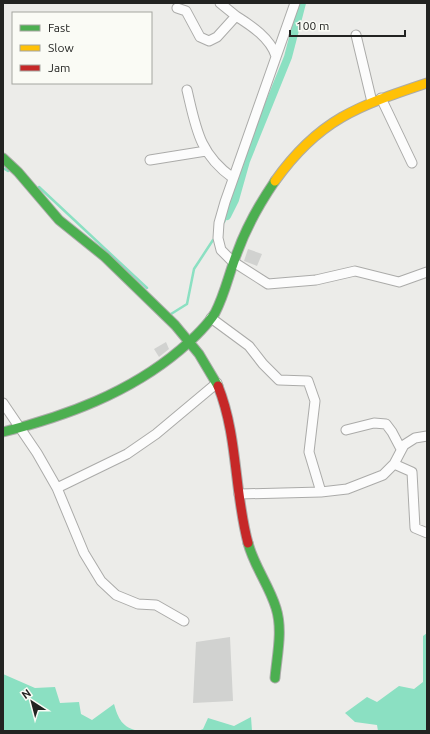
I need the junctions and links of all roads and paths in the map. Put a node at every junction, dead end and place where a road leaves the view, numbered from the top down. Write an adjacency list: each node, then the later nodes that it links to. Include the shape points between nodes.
1 (220, 3): 4 (street)
2 (295, 3): 6 (street)
3 (177, 8): 4 (street, via 186,11 200,38 209,41 217,37)
4 (236, 16): 6 (street, via 263,36)
5 (356, 35): 10 (street)
6 (276, 56): 15 (street)
7 (427, 83): 9 (street)
8 (187, 90): 11 (street, via 194,119)
9 (381, 98): 10 (street); 14 (street)
10 (372, 102): 16 (street, via 346,113 311,138 276,178 250,220)
11 (206, 150): 13 (street); 15 (street, via 218,167)
12 (3, 158): 19 (street, via 16,169 59,220 101,253 164,313)
13 (150, 160)
14 (412, 163)
15 (233, 178): 16 (street, via 219,224 218,238 222,250)
16 (232, 261): 17 (street, via 268,284 316,280 355,271 399,282); 18 (street, via 223,292)
17 (427, 272)
18 (211, 318): 19 (street); 29 (street, via 250,346 279,380 308,381 315,401 309,452)
19 (190, 343): 20 (street); 22 (street, via 145,375 110,395 70,412)
20 (216, 383): 28 (street, via 156,434 127,454); 30 (street, via 230,425)
21 (3, 403): 22 (street)
22 (21, 428): 24 (street); 28 (street)
23 (346, 430): 26 (street, via 386,424)
24 (3, 432)
25 (427, 436): 26 (street, via 407,442)
26 (401, 449): 27 (street)
27 (394, 464): 29 (street, via 383,475 371,481 347,489); 31 (street, via 412,472 415,528)
28 (57, 488): 32 (street, via 84,553 101,581 116,594 138,604 156,605)
29 (321, 492): 30 (street)
30 (239, 494): 33 (street, via 248,545 276,607 278,639)
31 (427, 533)
32 (184, 621)
33 (275, 678)

